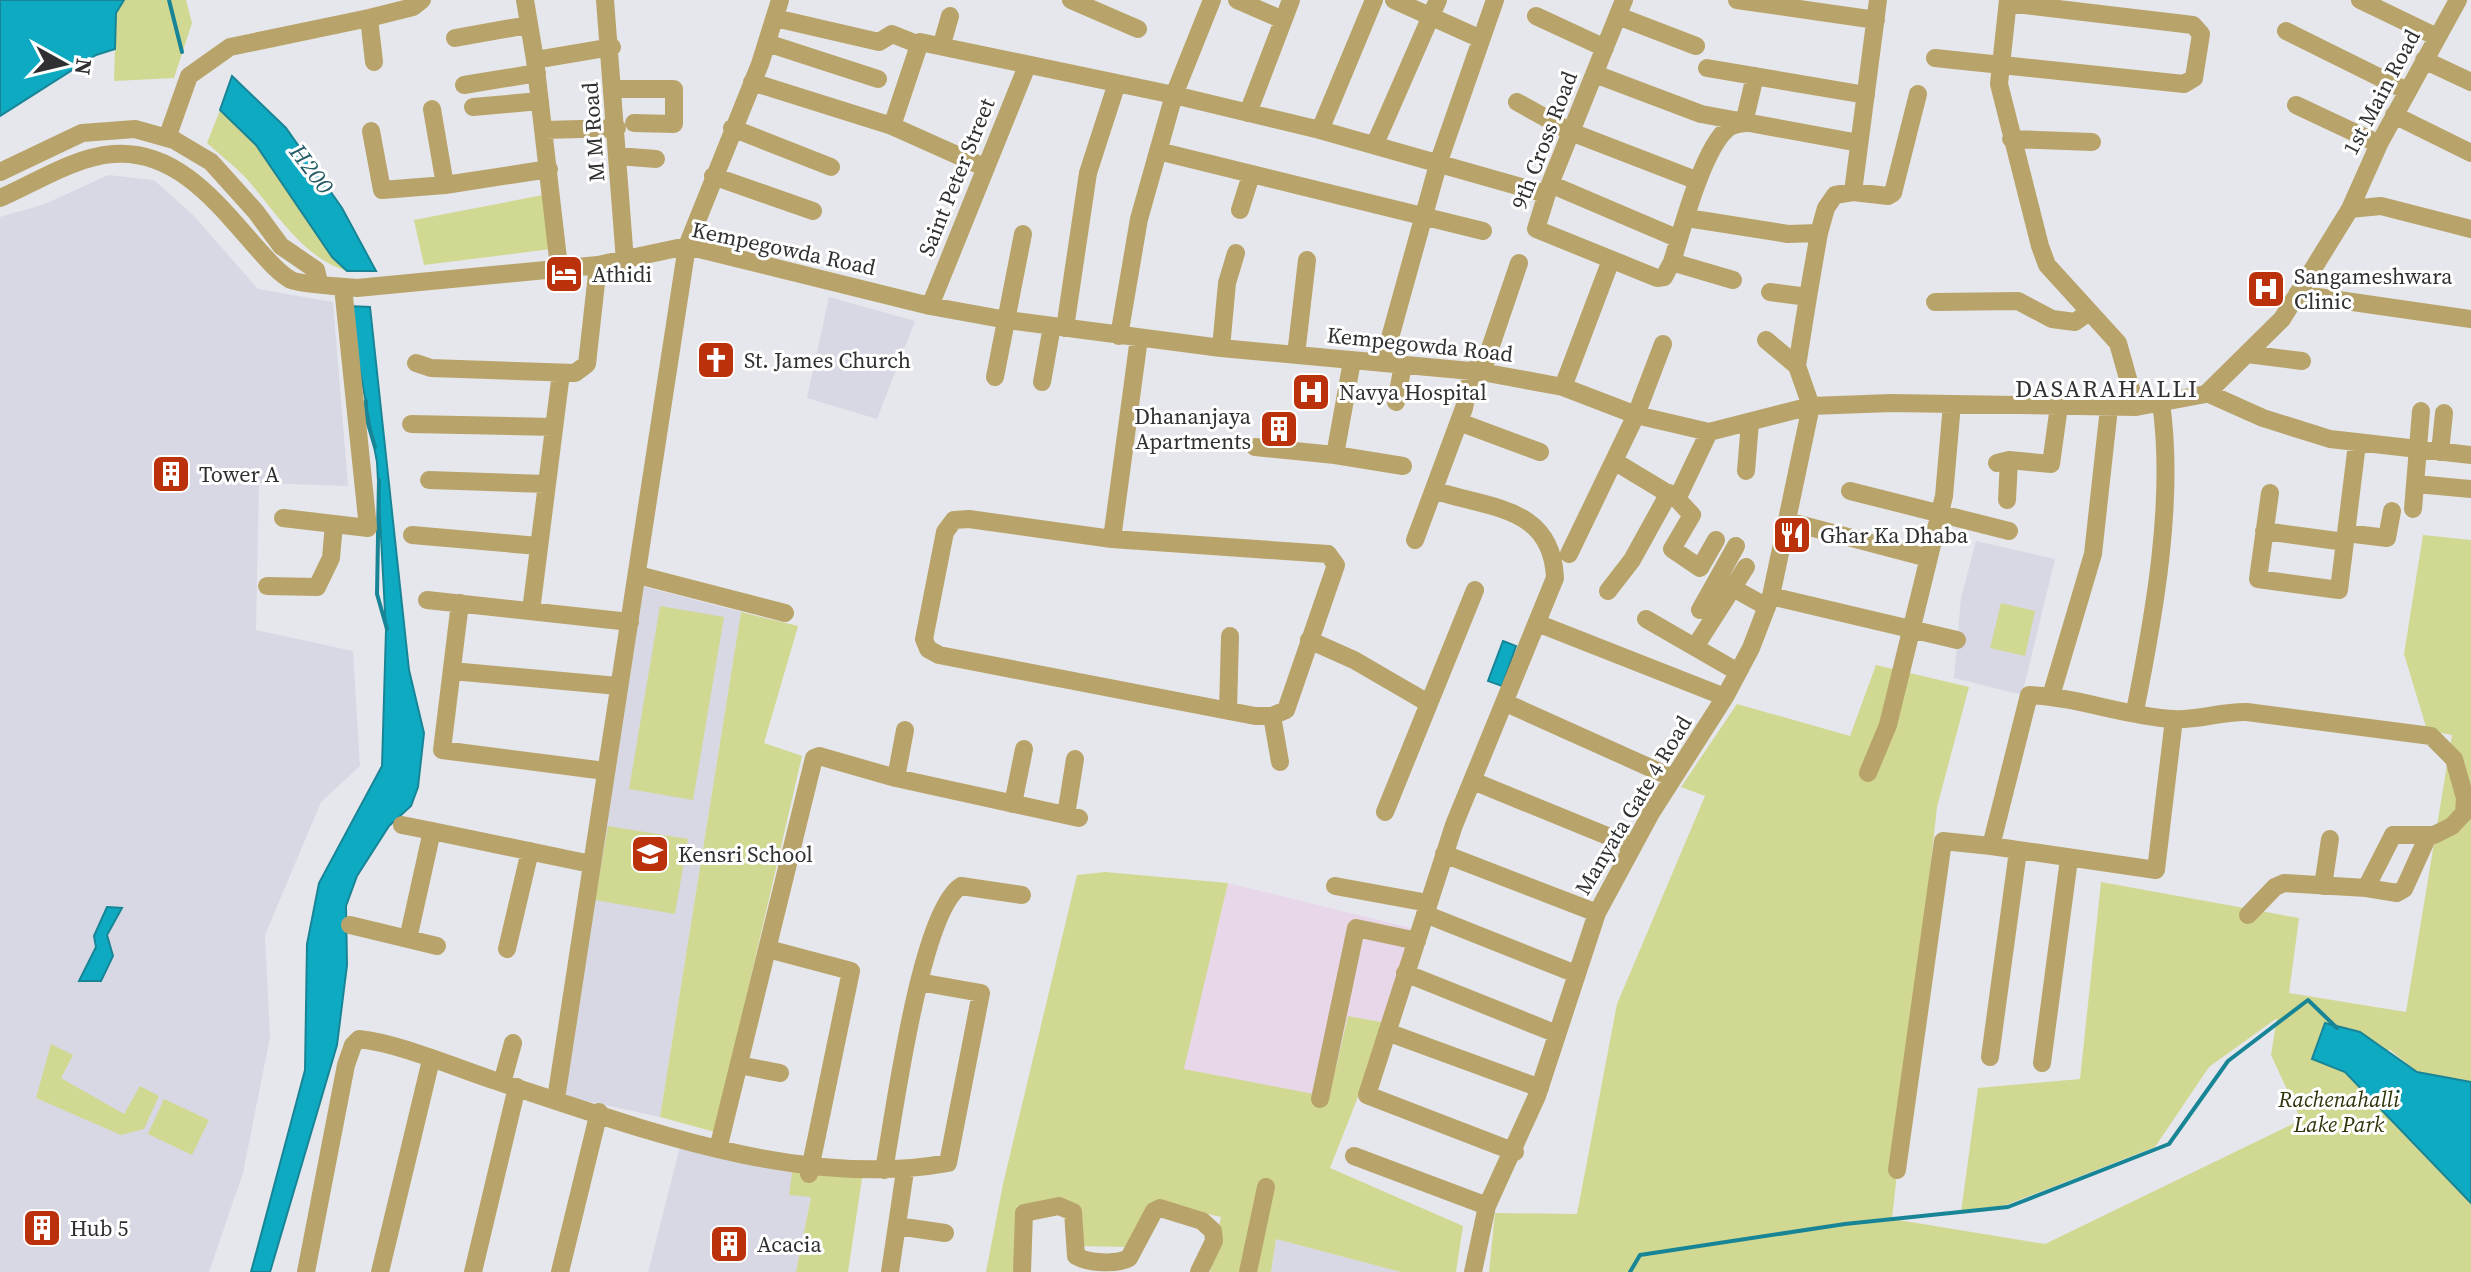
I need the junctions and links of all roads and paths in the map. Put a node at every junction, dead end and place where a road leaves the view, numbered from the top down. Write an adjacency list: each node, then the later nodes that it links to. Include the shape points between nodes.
1 (422, 0): 21 (street)
2 (525, 0): 24 (street)
3 (605, 0): 34 (street, M M Road)
4 (1071, 0): 25 (street)
5 (1212, 0): 53 (street)
6 (1237, 0): 22 (street)
7 (1291, 0): 22 (street)
8 (1374, 0): 67 (street)
9 (1394, 0): 16 (street)
10 (1495, 0): 29 (street)
11 (1737, 0): 23 (street)
12 (1878, 0): 23 (street)
13 (2360, 0): 27 (street)
14 (2008, 1): 41 (street); 41 (street, via 2193,25 2201,34 2194,78 2184,84)
15 (2461, 6): 27 (street, 1st Main Road)
16 (1435, 8): 29 (street); 74 (street)
17 (1621, 8): 33 (street); 35 (street, 9th Cross Road)
18 (778, 9): 30 (street); 31 (street, via 879,42 892,34)
19 (950, 16): 32 (street)
20 (1536, 16): 35 (street)
21 (369, 18): 38 (street); 70 (street, via 230,47 189,76)
22 (1283, 20): 60 (street)
23 (1876, 20): 54 (street)
24 (528, 25): 28 (street); 39 (street)
25 (1138, 29)
26 (2286, 31): 51 (street)
27 (2437, 37): 37 (street, 1st Main Road)
28 (455, 38)
29 (1481, 39): 80 (street)
30 (767, 43): 45 (street); 46 (street)
31 (917, 44): 32 (street); 64 (street)
32 (942, 44): 40 (street)
33 (1696, 46)
34 (612, 47): 39 (street); 50 (street, M M Road)
35 (1605, 48): 43 (street, 9th Cross Road)
36 (1935, 58): 41 (street)
37 (2424, 60): 47 (street); 51 (street, 1st Main Road)
38 (374, 62)
39 (536, 66): 49 (street); 55 (street)
40 (1027, 66): 48 (street); 82 (street, Saint Peter Street)
41 (2001, 67): 71 (street, via 1999,84)
42 (1707, 68): 44 (street)
43 (1595, 74): 62 (street, via 1701,114); 69 (street, 9th Cross Road)
44 (1755, 76): 54 (street); 62 (street)
45 (878, 79)
46 (752, 82): 64 (street); 65 (street)
47 (2471, 82)
48 (1117, 83): 53 (street); 122 (street, via 1088,173)
49 (464, 85)
50 (614, 89): 63 (street, M M Road); 63 (street, via 674,89 674,124)
51 (2407, 91): 61 (street, 1st Main Road)
52 (1918, 94): 90 (street, via 1893,193)
53 (1174, 95): 60 (street); 76 (street)
54 (1866, 95): 73 (street)
55 (540, 101): 58 (street); 66 (street)
56 (1517, 102): 69 (street)
57 (2296, 105): 75 (street)
58 (473, 107)
59 (432, 109): 88 (street)
60 (1248, 113): 67 (street)
61 (2394, 115): 75 (street, 1st Main Road); 77 (street)
62 (1744, 123): 73 (street); 87 (street, via 1729,126 1722,134)
63 (625, 125): 66 (street); 78 (street, M M Road)
64 (892, 126): 82 (street)
65 (732, 128): 81 (street); 86 (street)
66 (544, 130): 83 (street)
67 (1320, 130): 74 (street)
68 (371, 131): 88 (street, via 382,190)
69 (1571, 132): 87 (street); 89 (street, 9th Cross Road)
70 (167, 138): 84 (street, via 135,129 82,133); 112 (street, via 211,162 281,246 316,270)
71 (2011, 139): 72 (street); 119 (street, via 2047,265)
72 (2092, 142)
73 (1859, 143): 90 (street)
74 (1375, 144): 80 (street)
75 (2379, 144): 92 (street, 1st Main Road)
76 (1158, 151): 85 (street); 123 (street, via 1139,219)
77 (2471, 153)
78 (618, 156): 79 (street); 106 (street, M M Road)
79 (656, 159)
80 (1439, 161): 89 (street); 96 (street)
81 (831, 167)
82 (986, 168): 118 (street, Saint Peter Street)
83 (549, 169): 88 (street); 110 (street)
84 (0, 172)
85 (1251, 175): 93 (street); 96 (street)
86 (713, 176): 94 (street); 102 (street)
87 (1698, 181): 95 (street)
88 (445, 185)
89 (1548, 189): 101 (street); 105 (street, 9th Cross Road, via 1536,229)
90 (1853, 192): 99 (street, via 1835,195)
91 (0, 198): 112 (street, Kempegowda Road, via 77,163 131,154 167,164 197,182 292,280)
92 (2350, 209): 97 (street, via 2381,206); 115 (street)
93 (1240, 210)
94 (813, 211)
95 (1687, 218): 99 (street, via 1788,234); 101 (street)
96 (1422, 219): 98 (street); 133 (street)
97 (2471, 229)
98 (1483, 231)
99 (1819, 233): 116 (street)
100 (1023, 234): 121 (street)
101 (1679, 239): 107 (street)
102 (687, 246): 106 (street, Kempegowda Road); 118 (street, Kempegowda Road); 194 (street)
103 (1236, 253): 127 (street, via 1227,283)
104 (1307, 260): 129 (street)
105 (1611, 260): 107 (street, via 1661,279); 140 (street)
106 (625, 261): 109 (street, Kempegowda Road)
107 (1672, 262): 111 (street)
108 (1519, 263): 136 (street)
109 (598, 265): 110 (street, Kempegowda Road); 137 (street, via 587,364 575,373)
110 (559, 267): 113 (street, Kempegowda Road)
111 (1733, 280)
112 (319, 282): 113 (street, Kempegowda Road)
113 (350, 287): 181 (street, via 368,528)
114 (1770, 292): 116 (street)
115 (2297, 294): 120 (street); 128 (street, via 2282,319)
116 (1808, 297): 135 (street)
117 (1935, 302): 119 (street, via 2018,301 2052,319 2075,322)
118 (930, 306): 121 (street, Kempegowda Road)
119 (2089, 312): 147 (street, via 2118,343)
120 (2471, 319)
121 (1007, 320): 122 (street, Kempegowda Road); 138 (street)
122 (1058, 327): 123 (street, Kempegowda Road); 139 (street)
123 (1119, 336): 124 (street, Kempegowda Road)
124 (1139, 338): 127 (street, Kempegowda Road); 186 (street)
125 (1766, 340): 135 (street)
126 (1663, 344): 151 (street)
127 (1221, 348): 129 (street, Kempegowda Road)
128 (2247, 354): 131 (street); 141 (street)
129 (1296, 355): 130 (street, Kempegowda Road)
130 (1352, 361): 133 (street, Kempegowda Road); 162 (street)
131 (2302, 361)
132 (416, 363): 137 (street)
133 (1383, 363): 134 (street, Kempegowda Road)
134 (1403, 365): 136 (street, Kempegowda Road); 142 (street)
135 (1797, 366): 145 (street)
136 (1477, 371): 140 (street, Kempegowda Road); 152 (street)
137 (561, 373): 155 (street)
138 (995, 377)
139 (1042, 382)
140 (1563, 387): 151 (street, Kempegowda Road)
141 (2207, 393): 143 (street, Kempegowda Road); 157 (street, via 2263,418)
142 (1396, 402)
143 (2161, 403): 147 (street, Kempegowda Road); 221 (street, via 2159,551)
144 (1952, 404): 145 (street, Kempegowda Road); 146 (street, Kempegowda Road); 178 (street)
145 (1811, 406): 153 (street, Kempegowda Road); 180 (street, Manyata Gate 4 Road)
146 (2059, 406): 148 (street, Kempegowda Road); 175 (street, via 2051,464 2003,462)
147 (2136, 407): 148 (street, Kempegowda Road)
148 (2109, 408): 216 (street, via 2093,554)
149 (2421, 411): 159 (street)
150 (2444, 413): 161 (street)
151 (1636, 415): 156 (street, Kempegowda Road); 164 (street)
152 (1459, 422): 160 (street); 171 (street)
153 (1750, 422): 156 (street, Kempegowda Road); 166 (street)
154 (411, 424): 155 (street)
155 (554, 427): 168 (street)
156 (1709, 432): 174 (street)
157 (2357, 444): 159 (street); 185 (street)
158 (1255, 447): 162 (street)
159 (2420, 451): 161 (street); 169 (street)
160 (1540, 452)
161 (2440, 452): 163 (street)
162 (1335, 455): 165 (street)
163 (2471, 455)
164 (1614, 461): 174 (street); 191 (street)
165 (1403, 466)
166 (1746, 471)
167 (429, 480): 168 (street)
168 (546, 484): 189 (street)
169 (2416, 484): 170 (street); 176 (street)
170 (2471, 489)
171 (1434, 490): 187 (street); 207 (street, via 1508,512 1535,525 1547,539 1555,578)
172 (1850, 491): 178 (street)
173 (2270, 493): 183 (street)
174 (1673, 496): 188 (street, via 1692,515 1672,549 1700,568); 198 (street)
175 (2007, 500)
176 (2413, 509)
177 (2392, 511): 185 (street, via 2387,538)
178 (1939, 513): 182 (street); 192 (street)
179 (283, 518): 181 (street)
180 (1787, 521): 192 (street); 200 (street, Manyata Gate 4 Road)
181 (334, 524): 196 (street, via 331,558 317,587)
182 (2009, 531)
183 (2264, 531): 185 (street); 185 (street, via 2258,579 2339,590)
184 (412, 535): 189 (street)
185 (2345, 538)
186 (1112, 539): 210 (street, via 1328,554 1336,565); 220 (street, via 954,520 945,532 924,639 928,649)
187 (1415, 540)
188 (1716, 540)
189 (538, 546): 203 (street)
190 (1736, 546): 195 (street)
191 (1569, 554)
192 (1928, 558): 208 (street)
193 (1746, 567): 195 (street)
194 (638, 575): 204 (street); 206 (street)
195 (1726, 584): 200 (street); 202 (street); 212 (street)
196 (267, 586)
197 (1475, 590): 218 (street)
198 (1608, 591)
199 (427, 600): 201 (street)
200 (1769, 602): 208 (street); 214 (street, Manyata Gate 4 Road)
201 (460, 603): 203 (street); 213 (street)
202 (1700, 610)
203 (531, 611): 206 (street)
204 (785, 613)
205 (1646, 619): 212 (street)
206 (630, 622): 215 (street)
207 (1537, 623): 217 (street); 219 (street)
208 (1909, 628): 211 (street); 229 (street, via 1888,725)
209 (1230, 636): 220 (street)
210 (1309, 640): 218 (street); 222 (street, via 1286,710)
211 (1957, 640)
212 (1695, 647): 214 (street)
213 (452, 671): 215 (street); 228 (street, via 442,750)
214 (1738, 672): 217 (street, Manyata Gate 4 Road)
215 (618, 686): 228 (street)
216 (2051, 696): 221 (street); 241 (street, via 2027,689)
217 (1725, 697): 231 (street, Manyata Gate 4 Road)
218 (1428, 703): 235 (street)
219 (1506, 703): 231 (street); 233 (street)
220 (1228, 711): 222 (street)
221 (2135, 711): 223 (street)
222 (1272, 716): 227 (street)
223 (2174, 719): 232 (street, via 2247,712 2431,736); 245 (street, via 2156,870)
224 (905, 730): 230 (street)
225 (1024, 749): 234 (street)
226 (1075, 759): 234 (street, via 1073,816)
227 (1280, 762)
228 (605, 771): 246 (street)
229 (1868, 773)
230 (896, 778): 234 (street); 259 (street, via 814,758)
231 (1673, 778): 240 (street, Manyata Gate 4 Road)
232 (2465, 779): 238 (street, via 2464,813 2446,830)
233 (1473, 781): 240 (street); 244 (street)
234 (1013, 804)
235 (1385, 812)
236 (402, 825): 237 (street)
237 (432, 831): 242 (street); 255 (street)
238 (2428, 836): 249 (street, via 2393,835); 249 (street, via 2404,889 2397,893)
239 (2330, 839): 248 (street)
240 (1632, 846): 252 (street, Manyata Gate 4 Road)
241 (1991, 846): 243 (street); 281 (street, via 1943,841)
242 (530, 851): 246 (street); 258 (street)
243 (2018, 851): 245 (street); 266 (street)
244 (1444, 854): 251 (street); 252 (street)
245 (2069, 859): 268 (street)
246 (591, 864): 273 (street)
247 (1335, 886): 251 (street)
248 (2323, 886): 249 (street); 253 (street, via 2284,883)
249 (2366, 888)
250 (1022, 895): 262 (street, via 969,886 953,891)
251 (1426, 909): 256 (street); 261 (street)
252 (1597, 913): 261 (street, Manyata Gate 4 Road)
253 (2248, 915)
254 (350, 925): 255 (street)
255 (408, 939): 257 (street)
256 (1417, 941): 260 (street); 274 (street, via 1356,928)
257 (437, 946)
258 (507, 949)
259 (768, 949): 269 (street); 279 (street, via 851,971)
260 (1405, 973): 263 (street); 264 (street)
261 (1576, 974): 264 (street, Manyata Gate 4 Road)
262 (919, 982): 280 (street); 282 (street, via 981,993 948,1163)
263 (1387, 1032): 272 (street); 277 (street, via 1367,1095)
264 (1557, 1034): 272 (street, Manyata Gate 4 Road)
265 (513, 1043): 271 (street)
266 (1990, 1057)
267 (431, 1060): 271 (street); 287 (street, via 363,1039 353,1045); 288 (street)
268 (2042, 1063)
269 (739, 1065): 270 (street); 276 (street)
270 (780, 1073)
271 (509, 1085): 273 (street); 289 (street)
272 (1540, 1088): 277 (street, Manyata Gate 4 Road)
273 (556, 1099): 275 (street)
274 (1320, 1099)
275 (599, 1112): 276 (street); 290 (street)
276 (718, 1149): 279 (street)
277 (1515, 1152): 284 (street, Manyata Gate 4 Road)
278 (1354, 1156): 284 (street)
279 (809, 1169): 280 (street)
280 (884, 1170): 282 (street)
281 (1897, 1170)
282 (905, 1171): 285 (street)
283 (1266, 1187): 294 (street)
284 (1487, 1206): 295 (street, Manyata Gate 4 Road)
285 (897, 1226): 286 (street); 291 (street)
286 (945, 1233)
287 (306, 1272)
288 (380, 1272)
289 (473, 1272)
290 (560, 1272)
291 (890, 1272)
292 (1022, 1272): 293 (street, via 1024,1213 1059,1206 1073,1212 1076,1256 1083,1260 1129,1258 1160,1208 1202,1221 1213,1231 1214,1241)
293 (1199, 1272)
294 (1248, 1272)
295 (1473, 1272)

